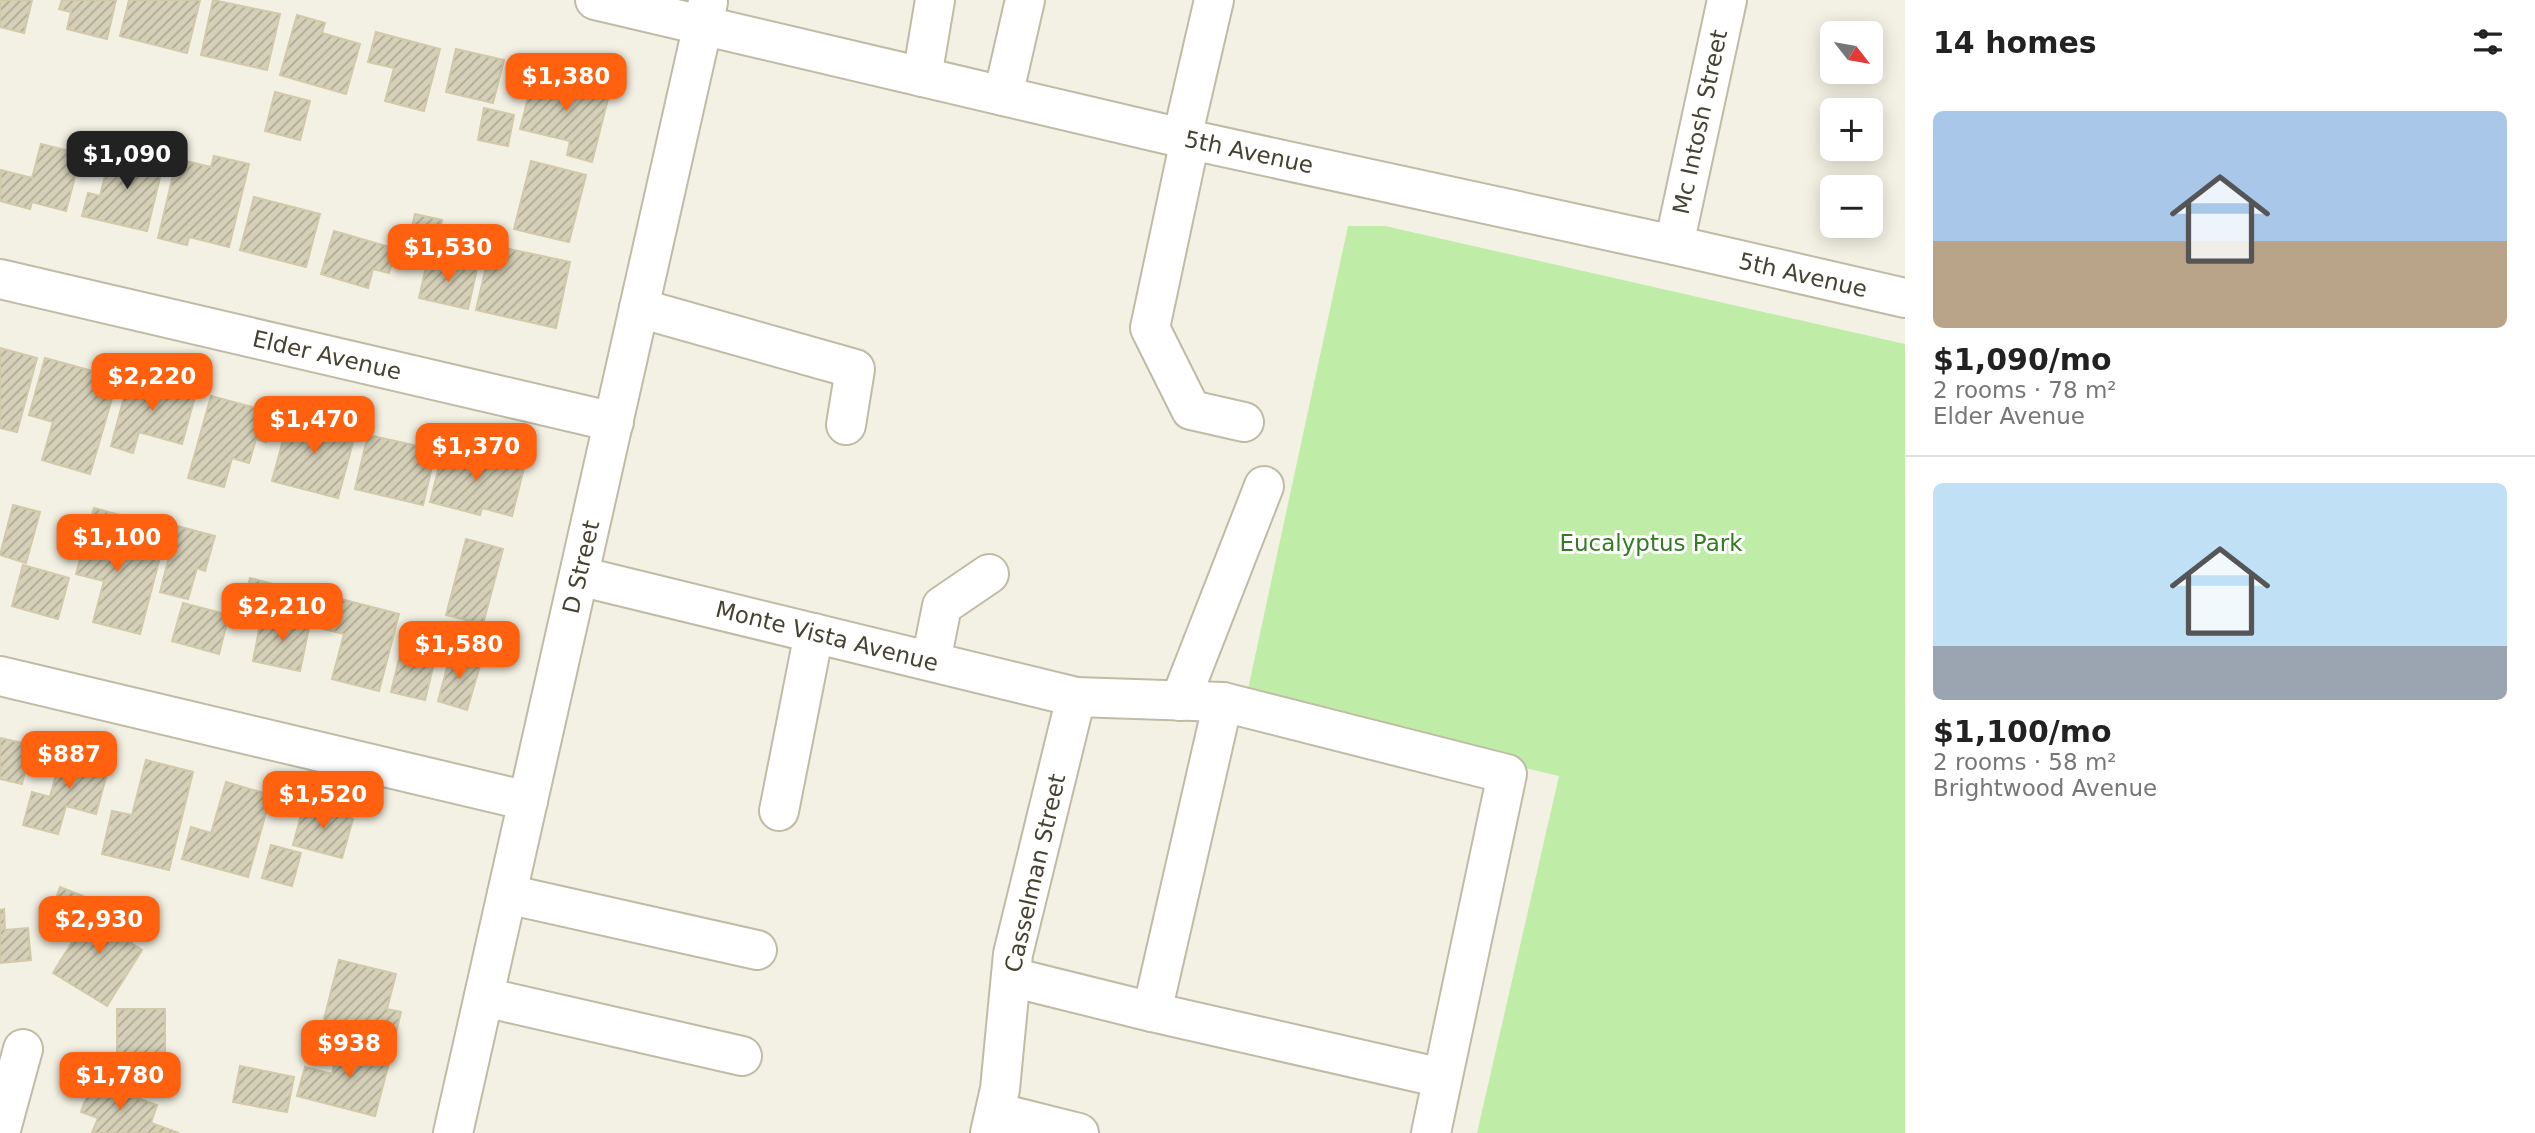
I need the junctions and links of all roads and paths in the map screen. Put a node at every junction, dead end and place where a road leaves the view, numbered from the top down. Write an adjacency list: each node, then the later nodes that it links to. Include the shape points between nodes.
1 (595, 0): 6 (street, 5th Avenue)
2 (935, 0): 7 (street)
3 (1025, 0): 8 (street)
4 (1214, 0): 9 (street)
5 (1727, 0): 10 (street, Mc Intosh Street)
6 (706, 13): 7 (street, 5th Avenue); 13 (street, D Street)
7 (922, 77): 8 (street, 5th Avenue)
8 (1003, 96): 9 (street, 5th Avenue)
9 (1186, 139): 10 (street, 5th Avenue); 15 (street, via 1150,328 1191,410)
10 (1674, 245): 12 (street, 5th Avenue)
11 (0, 279): 14 (street, Elder Avenue)
12 (1905, 298)
13 (639, 308): 14 (street, D Street); 16 (street, via 855,369)
14 (614, 422): 19 (street, D Street)
15 (1244, 422)
16 (846, 425)
17 (1264, 486): 24 (street)
18 (989, 574): 21 (street, via 942,606)
19 (579, 576): 20 (street, Monte Vista Avenue); 26 (street, D Street)
20 (814, 633): 21 (street, Monte Vista Avenue); 27 (street)
21 (931, 661): 23 (street, Monte Vista Avenue)
22 (0, 676): 26 (street)
23 (1076, 697): 24 (street, Monte Vista Avenue); 30 (street, Casselman Street)
24 (1180, 701): 25 (street, Monte Vista Avenue)
25 (1223, 702): 32 (street); 35 (street, Monte Vista Avenue, via 1507,774)
26 (528, 801): 28 (street, D Street)
27 (779, 811)
28 (507, 894): 29 (street); 31 (street, D Street)
29 (757, 950)
30 (1011, 977): 32 (street); 36 (street, Casselman Street)
31 (484, 997): 34 (street); 38 (street, D Street)
32 (1152, 1012): 35 (street)
33 (23, 1049): 37 (street)
34 (742, 1056)
35 (1442, 1078): 40 (street)
36 (993, 1123): 39 (street)
37 (0, 1133)
38 (453, 1133)
39 (1079, 1133)
40 (1430, 1133)

